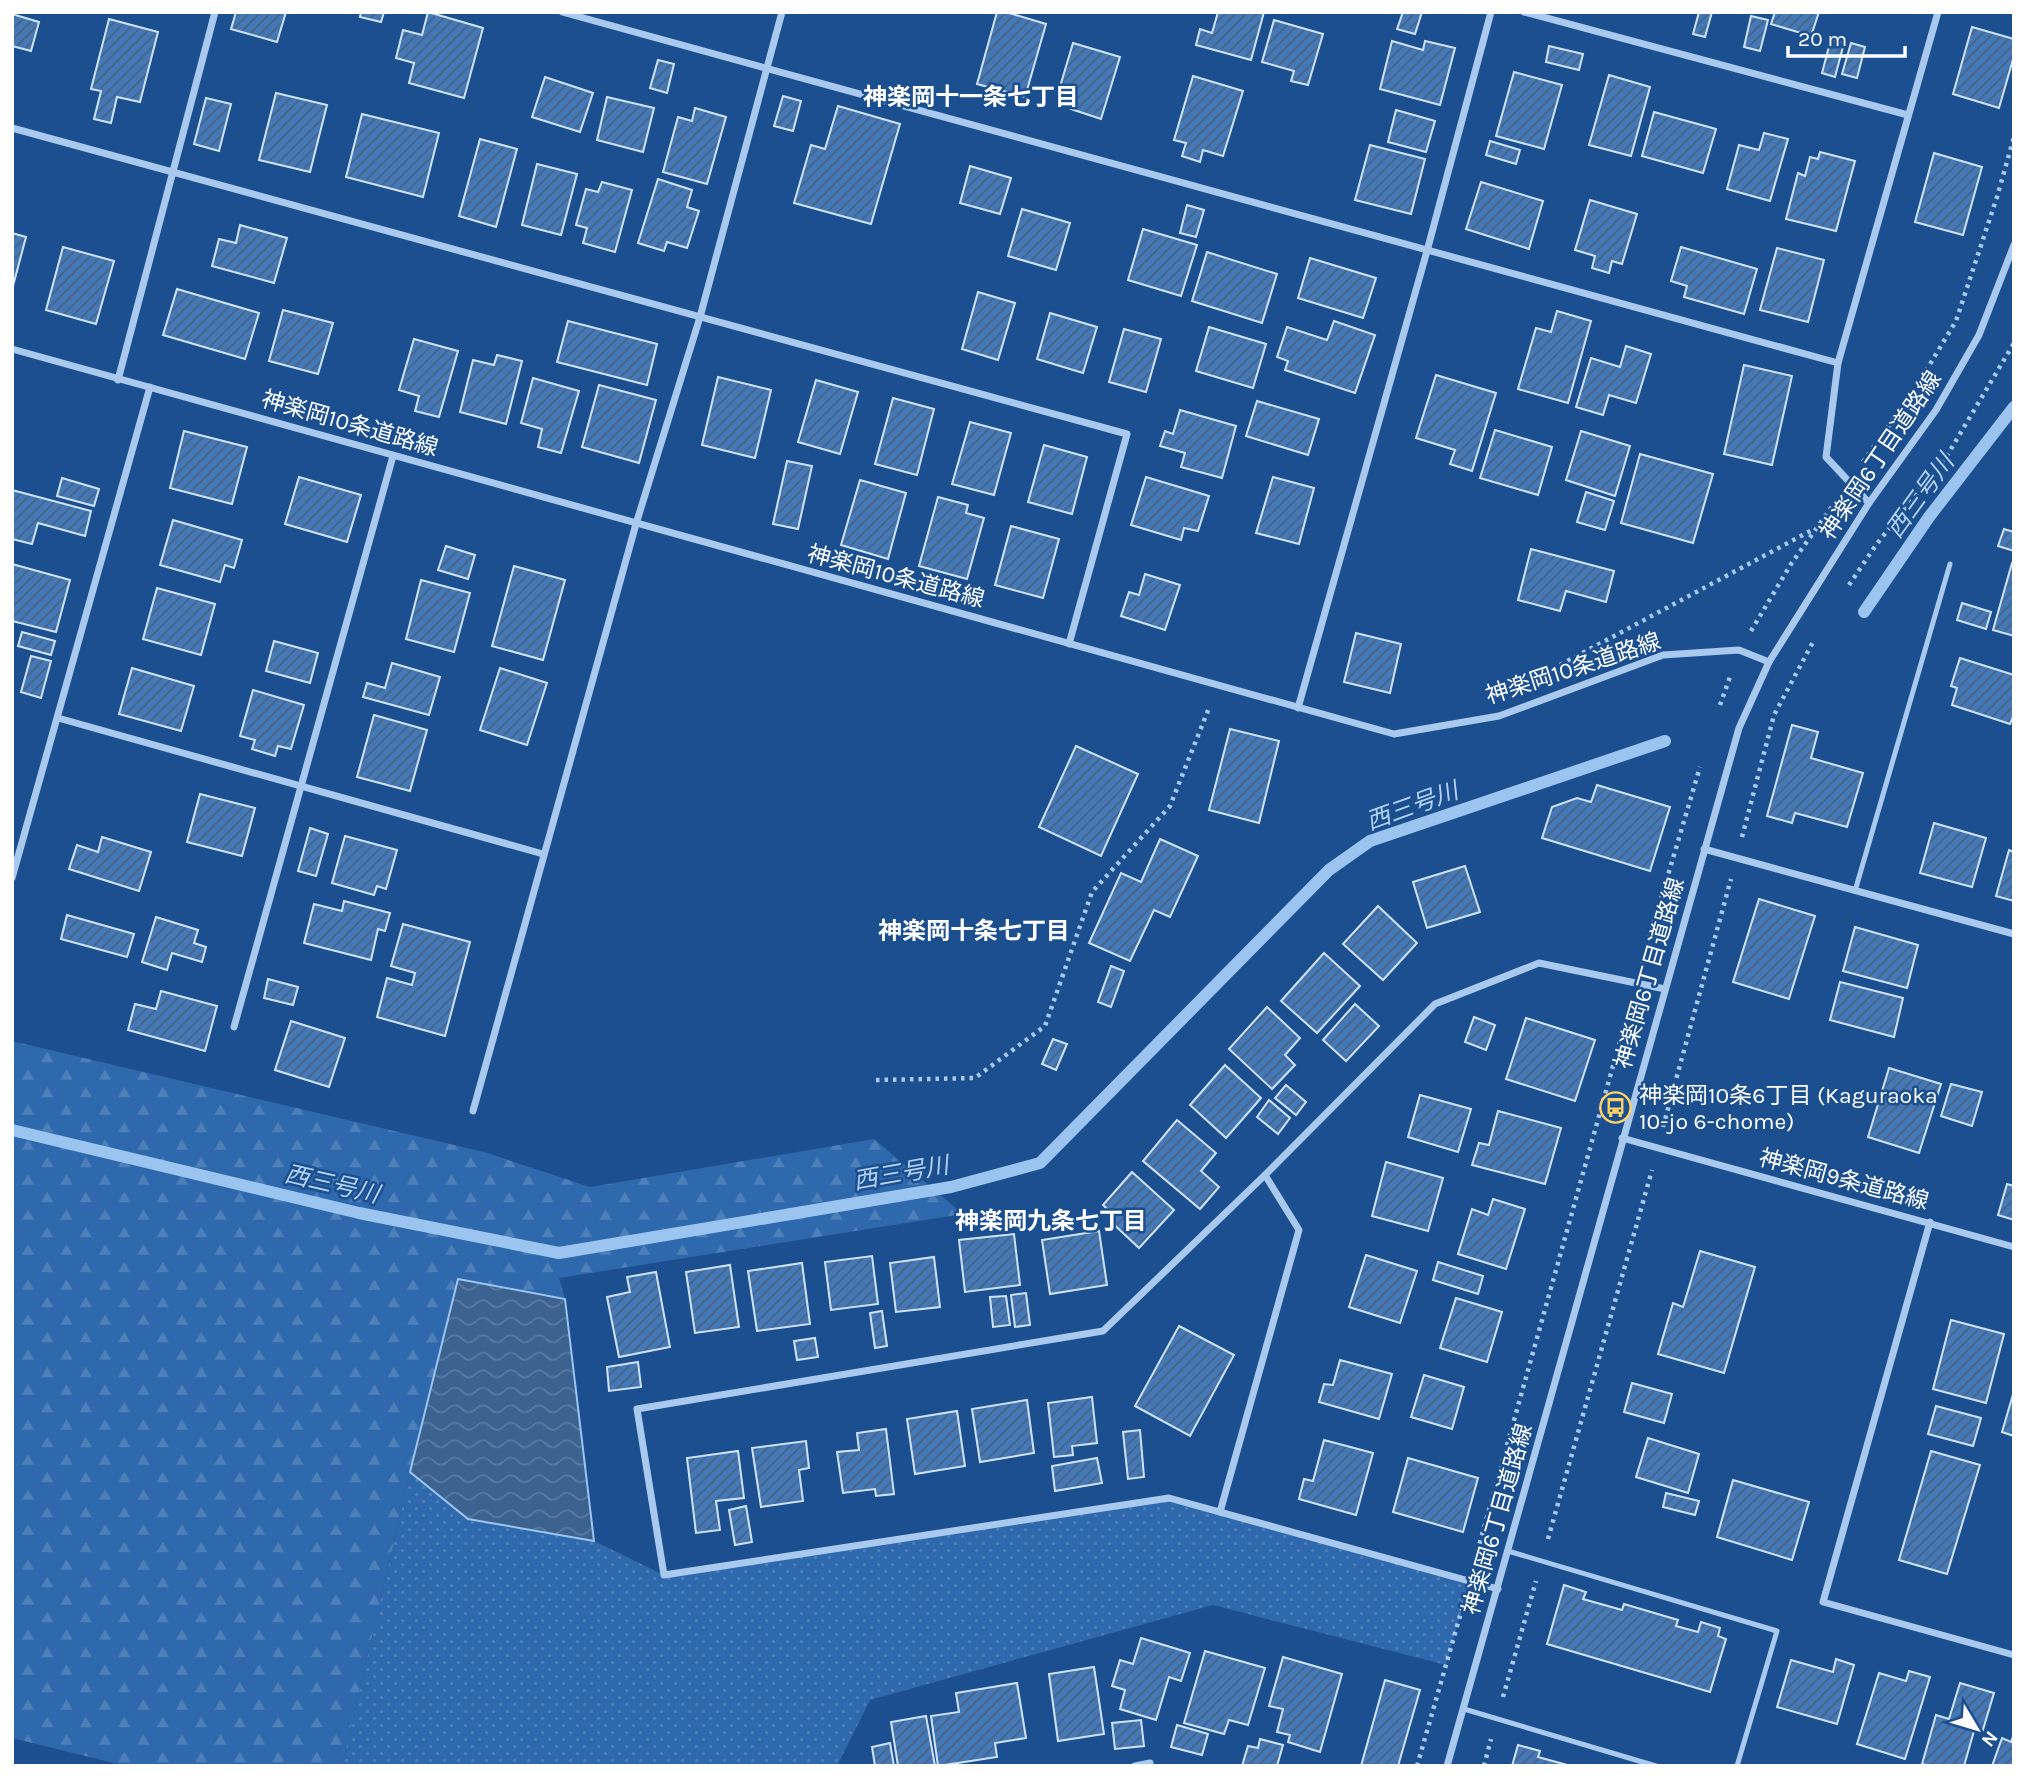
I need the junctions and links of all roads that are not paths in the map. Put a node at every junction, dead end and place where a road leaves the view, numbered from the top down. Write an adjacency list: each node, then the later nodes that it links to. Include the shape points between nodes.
1 (215, 12): 10 (street)
2 (562, 12): 7 (street)
3 (782, 12): 7 (street)
4 (1491, 12): 12 (street)
5 (1524, 12): 8 (street)
6 (1938, 12): 8 (street)
7 (767, 69): 12 (street); 13 (street)
8 (1908, 116): 15 (street)
9 (12, 128): 10 (street)
10 (173, 173): 13 (street); 16 (street)
11 (2014, 246): 19 (street, 神楽岡6丁目道路線, via 1979,335 1936,410)
12 (1427, 251): 15 (street); 24 (street)
13 (700, 317): 20 (street); 22 (street, via 1127,434)
14 (12, 349): 16 (street, 神楽岡10条道路線)
15 (1838, 363): 19 (street, via 1826,457)
16 (118, 380): 17 (street, 神楽岡10条道路線)
17 (150, 387): 18 (street, 神楽岡10条道路線); 25 (street)
18 (393, 456): 20 (street, 神楽岡10条道路線); 26 (street)
19 (1868, 503): 23 (street, 神楽岡6丁目道路線)
20 (636, 524): 22 (street, 神楽岡10条道路線); 28 (street)
21 (1950, 564): 30 (lane)
22 (1069, 644): 24 (street, 神楽岡10条道路線)
23 (1769, 662): 24 (street, 神楽岡10条道路線, via 1740,650 1663,655 1499,716 1394,734); 27 (street, 神楽岡6丁目道路線, via 1738,729)
24 (1298, 708)
25 (58, 718): 26 (street); 29 (street)
26 (301, 786): 28 (street); 33 (street)
27 (1704, 849): 30 (street); 32 (street, 神楽岡6丁目道路線)
28 (543, 854): 34 (street)
29 (12, 878)
30 (1855, 891): 31 (street)
31 (2014, 934)
32 (1665, 989): 35 (street, 神楽岡6丁目道路線); 36 (street, via 1539,963 1436,1004)
33 (234, 1027)
34 (472, 1111)
35 (1622, 1138): 37 (street, 神楽岡9条道路線); 40 (street, 神楽岡6丁目道路線)
36 (1265, 1175): 39 (street, via 1299,1230); 39 (street, via 1103,1331 637,1409 664,1575 1168,1498)
37 (1930, 1222): 38 (street, 神楽岡9条道路線); 42 (street, via 1824,1602)
38 (2014, 1247)
39 (1220, 1512): 41 (street)
40 (1508, 1551): 41 (street, 神楽岡6丁目道路線); 49 (lane, via 1777,1630)
41 (1498, 1589): 43 (street, 神楽岡6丁目道路線)
42 (2014, 1655)
43 (1464, 1709): 47 (street, 神楽岡6丁目道路線); 48 (lane)
44 (1150, 1764): 45 (street); 46 (street)
45 (1135, 1766)
46 (1160, 1766)
47 (1447, 1766)
48 (1656, 1766)
49 (1737, 1766)

